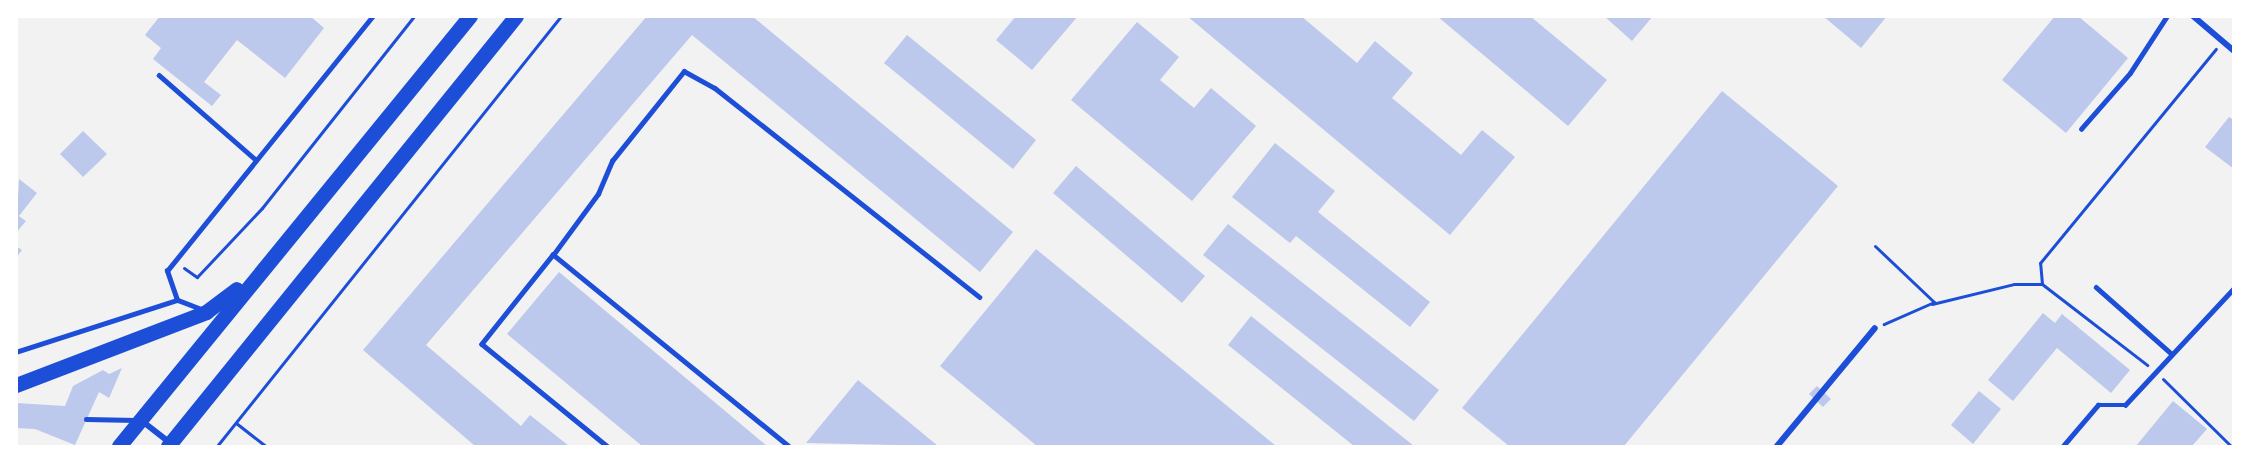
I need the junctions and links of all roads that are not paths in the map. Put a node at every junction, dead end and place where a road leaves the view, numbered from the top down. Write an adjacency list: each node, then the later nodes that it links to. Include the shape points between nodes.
1 (373, 16): 9 (lane)
2 (470, 16): 11 (main road)
3 (516, 16): 23 (main road)
4 (2167, 16): 8 (lane, via 2130,73)
5 (2193, 16): 6 (street)
6 (2234, 51)
7 (159, 75): 9 (lane)
8 (2081, 129)
9 (256, 160): 15 (lane, via 167,271)
10 (553, 255): 14 (lane, via 598,194 612,161 684,71 715,88); 25 (lane, via 482,344); 26 (lane)
11 (253, 277): 16 (main road); 22 (main road)
12 (2096, 287): 19 (lane)
13 (2234, 288): 19 (lane)
14 (980, 297)
15 (177, 300): 16 (lane); 18 (lane)
16 (206, 312): 20 (main road)
17 (1875, 328): 27 (street)
18 (16, 352)
19 (2172, 354): 28 (lane, via 2125,405 2098,405)
20 (16, 385)
21 (86, 419): 22 (lane)
22 (141, 420): 23 (street); 24 (main road)
23 (171, 445)
24 (119, 447)
25 (607, 447)
26 (788, 447)
27 (1777, 447)
28 (2063, 447)

